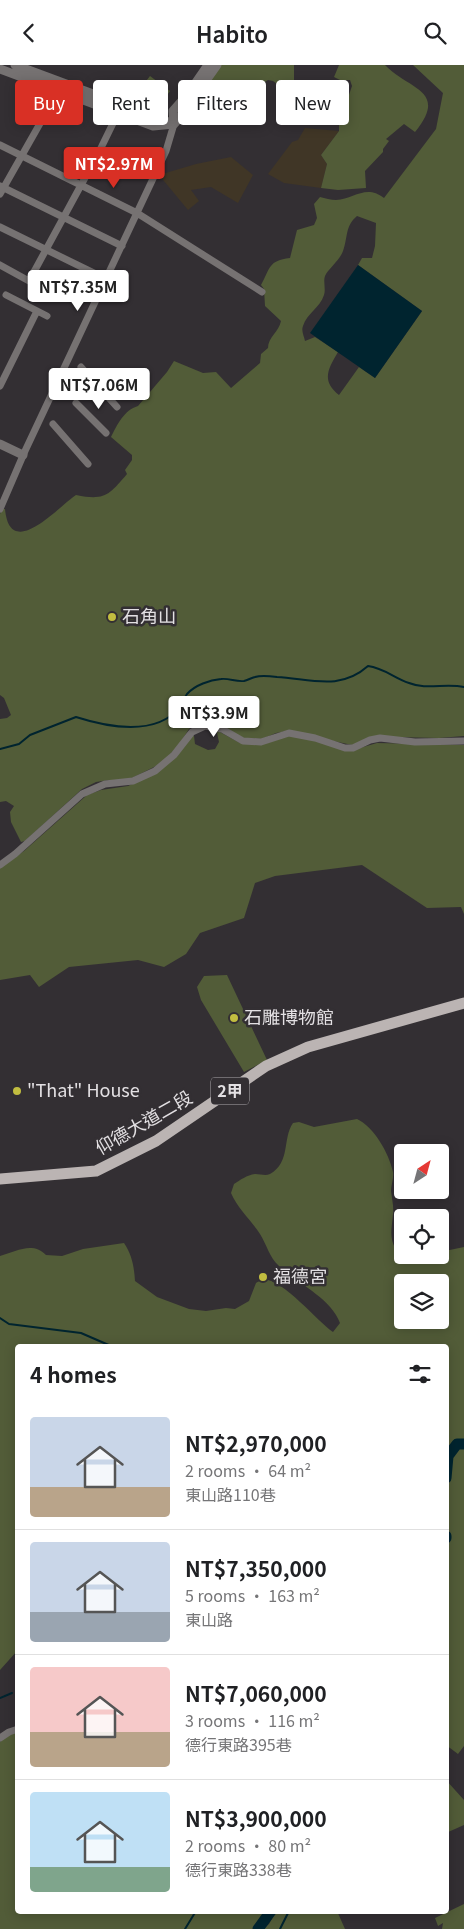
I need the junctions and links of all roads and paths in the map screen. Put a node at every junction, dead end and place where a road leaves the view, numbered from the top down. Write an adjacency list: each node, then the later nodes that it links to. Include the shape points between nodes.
1 (208, 65): 8 (street, via 173,111)
2 (216, 65): 8 (street)
3 (20, 66): 6 (street)
4 (0, 69): 5 (street)
5 (38, 80)
6 (47, 80)
7 (83, 94): 8 (street)
8 (174, 124): 13 (street); 18 (street, via 166,151)
9 (38, 125): 15 (street)
10 (112, 125): 16 (street)
11 (150, 125): 12 (street)
12 (164, 125)
13 (168, 125)
14 (0, 145): 15 (street)
15 (22, 156): 16 (street); 17 (street)
16 (80, 185): 18 (street); 19 (street)
17 (1, 189): 19 (street)
18 (137, 213): 21 (street); 25 (street)
19 (63, 217): 21 (street); 22 (street)
20 (0, 227): 22 (street)
21 (122, 246): 24 (street)
22 (45, 249): 23 (street, via 29,281); 24 (street)
23 (0, 265)
24 (106, 279): 36 (street)
25 (262, 292)
26 (3, 293): 27 (street)
27 (38, 311): 28 (street); 30 (street)
28 (47, 316)
29 (81, 367): 32 (street)
30 (0, 386)
31 (76, 403): 34 (street)
32 (117, 407)
33 (53, 424): 37 (street)
34 (106, 433)
35 (0, 444): 36 (street)
36 (23, 455): 38 (street)
37 (88, 464)
38 (0, 509)
39 (464, 741): 40 (street, via 415,742 380,738 345,748 289,733 261,742 243,741 222,729 205,726 192,732 174,755 155,771 133,781 104,784 82,794)
40 (0, 865)
41 (464, 1003): 42 (main road, 仰德大道二段 / 2甲, via 308,1047 266,1066 156,1141 96,1171)
42 (0, 1179)
43 (15, 1730): 44 (street)
44 (0, 1738)

